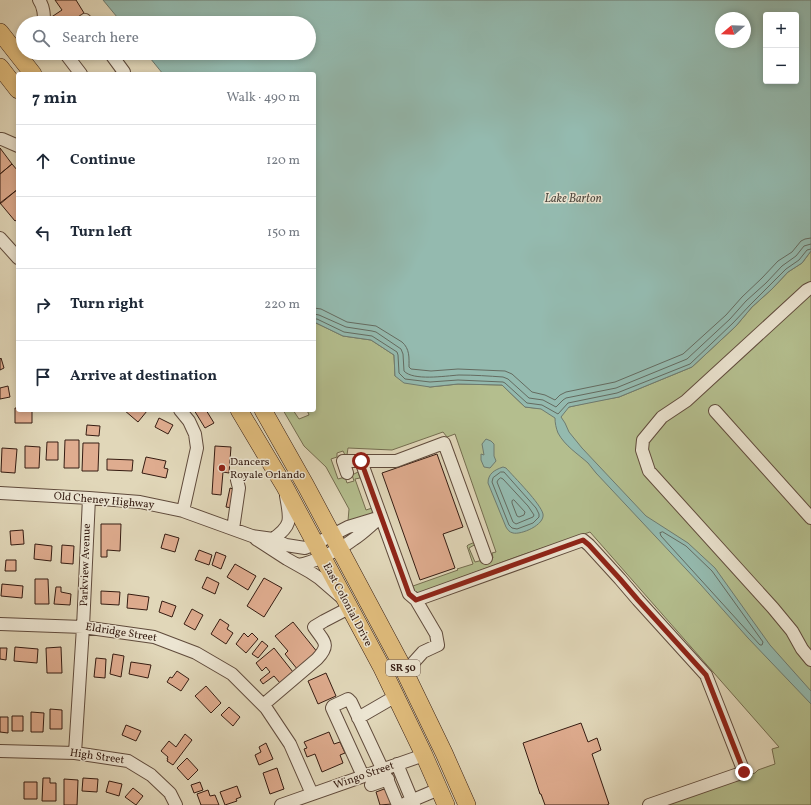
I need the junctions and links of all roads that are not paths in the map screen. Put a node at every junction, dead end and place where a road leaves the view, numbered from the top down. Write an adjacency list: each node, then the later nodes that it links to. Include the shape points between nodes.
1 (39, 0): 2 (street)
2 (44, 16)
3 (0, 32): 4 (highway)
4 (16, 47)
5 (25, 60): 9 (highway)
6 (70, 60): 10 (street)
7 (115, 60): 11 (street)
8 (0, 67): 12 (highway)
9 (32, 72)
10 (79, 72)
11 (124, 72)
12 (16, 87)
13 (0, 139): 14 (street)
14 (16, 145)
15 (0, 238): 16 (street)
16 (16, 256)
17 (811, 288): 42 (street, via 686,401 662,417 643,440 642,450 649,471 792,631)
18 (714, 411): 30 (street)
19 (181, 412): 28 (street, via 195,434 197,448)
20 (240, 412): 25 (highway, East Colonial Drive / SR 50)
21 (264, 412): 34 (highway, East Colonial Drive / SR 50)
22 (361, 461): 23 (street, via 343,461); 29 (street); 36 (street, via 396,461 444,443)
23 (348, 473)
24 (237, 480): 31 (street, via 239,488)
25 (285, 487): 33 (street, via 290,518 283,532); 35 (highway, East Colonial Drive / SR 50)
26 (0, 493): 27 (street, Old Cheney Highway)
27 (89, 498): 28 (street, Old Cheney Highway, via 140,502); 41 (street, Parkview Avenue)
28 (183, 511): 31 (street, Old Cheney Highway)
29 (381, 516): 34 (street, Old Cheney Highway, via 348,527); 38 (street, via 409,594)
30 (811, 518)
31 (232, 529): 32 (street, Old Cheney Highway)
32 (252, 536): 33 (street, Old Cheney Highway); 37 (street, Old Cheney Highway)
33 (273, 539): 35 (street, Old Cheney Highway, via 286,545)
34 (336, 542): 35 (street, Old Cheney Highway); 43 (highway, East Colonial Drive / SR 50)
35 (318, 551): 37 (street, via 312,562); 39 (highway, East Colonial Drive / SR 50)
36 (486, 558)
37 (298, 565): 39 (street, Old Cheney Highway, via 319,578)
38 (416, 600): 43 (street, via 436,634 438,645 423,652); 60 (street, via 583,540 589,545 706,675 744,772)
39 (348, 605): 44 (highway, East Colonial Drive / SR 50); 45 (street, via 314,628 325,643 324,652)
40 (0, 624): 41 (street, Eldridge Street)
41 (83, 627): 45 (street, Eldridge Street, via 154,637 196,653 232,674); 48 (street, Parkview Avenue)
42 (811, 660)
43 (405, 672): 59 (highway, East Colonial Drive / SR 50)
44 (396, 696): 46 (street); 49 (highway, East Colonial Drive / SR 50)
45 (263, 705): 54 (street, Eldridge Street, via 290,744)
46 (358, 718): 51 (street); 52 (street, via 348,699 332,708)
47 (0, 751): 48 (street, High Street)
48 (75, 753): 56 (street, High Street, via 128,761 151,775 170,792)
49 (424, 755): 50 (street, Wingo Street); 53 (highway, East Colonial Drive / SR 50)
50 (397, 764): 51 (street, Wingo Street); 55 (street)
51 (385, 774): 52 (street, Wingo Street); 55 (street)
52 (367, 781): 54 (street, Wingo Street)
53 (439, 789): 55 (street); 58 (highway, East Colonial Drive / SR 50)
54 (312, 794): 57 (street, Wingo Street)
55 (406, 804)
56 (176, 805)
57 (281, 805)
58 (446, 805)
59 (467, 805)
60 (650, 805)

